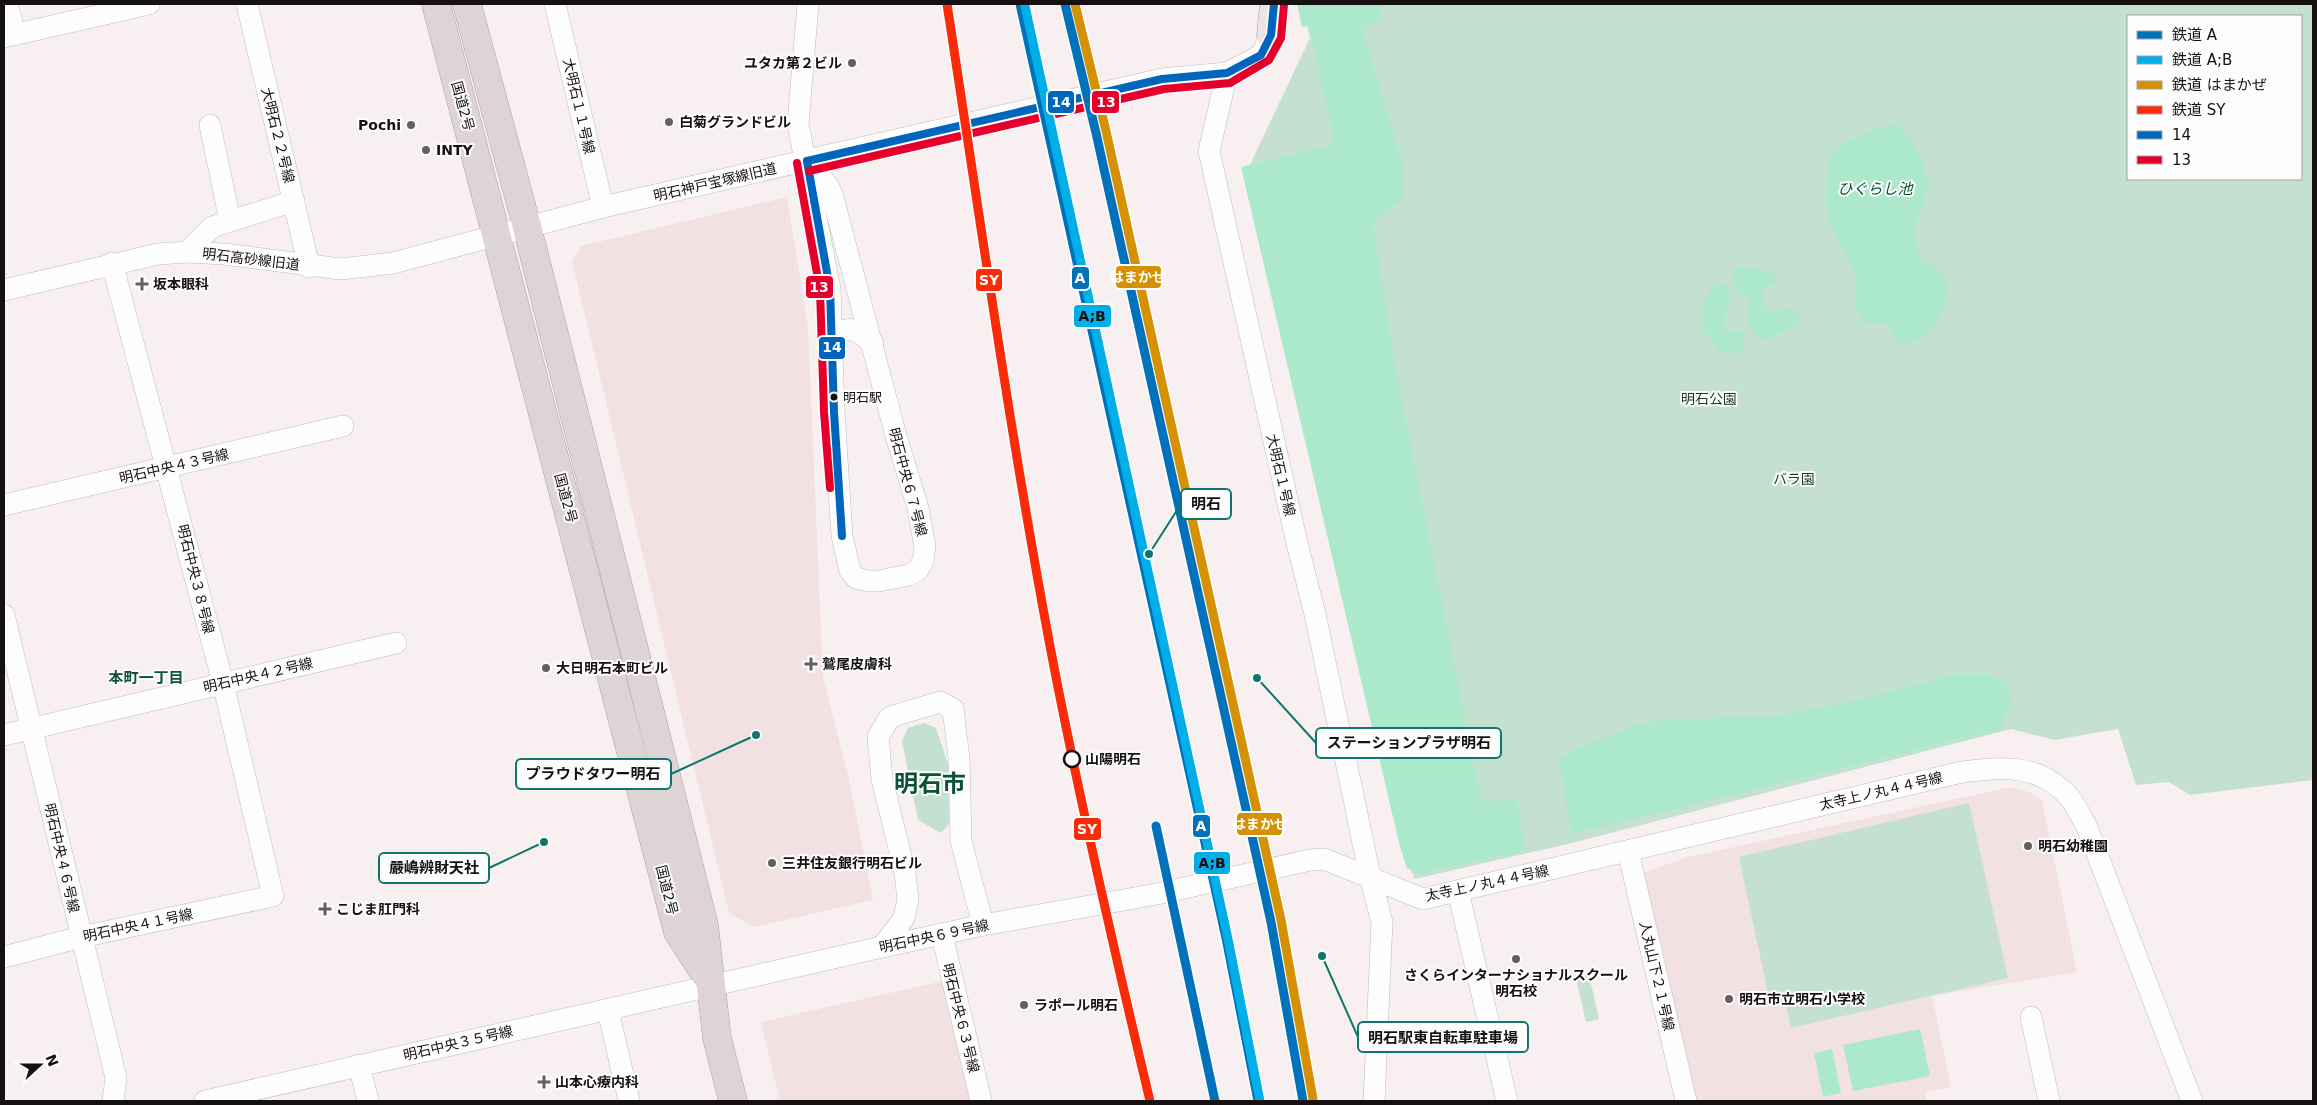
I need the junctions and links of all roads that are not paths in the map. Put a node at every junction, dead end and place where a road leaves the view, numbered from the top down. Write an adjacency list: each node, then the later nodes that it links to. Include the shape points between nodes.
1 (7, 4): 9 (street)
2 (149, 4): 9 (street)
3 (246, 4): 14 (street, 大明石２２号線)
4 (436, 4): 18 (highway, 国道2号)
5 (467, 4): 17 (highway, 国道2号)
6 (555, 4): 15 (street, 大明石１１号線)
7 (808, 4): 13 (street, via 798,124)
8 (1274, 4): 10 (main road)
9 (9, 36)
10 (1271, 36): 11 (street, 明石神戸宝塚線旧道, via 1261,55)
11 (1227, 73): 13 (street, 明石神戸宝塚線旧道, via 1162,79); 34 (street, 大明石１号線, via 1209,151 1315,614)
12 (210, 125): 16 (street)
13 (807, 161): 15 (street, 明石神戸宝塚線旧道); 23 (street, 明石中央６７号線, via 830,289); 24 (street, 明石中央６７号線, via 832,194)
14 (294, 201): 16 (street); 21 (street, 大明石２２号線)
15 (603, 207): 17 (street, 明石神戸宝塚線旧道)
16 (230, 221): 19 (street, via 212,227)
17 (527, 226): 18 (street, 明石神戸宝塚線旧道); 43 (highway, 国道2号, via 704,925)
18 (497, 234): 21 (street, 明石高砂線旧道, via 393,263 341,269); 43 (highway, 国道2号, via 678,932)
19 (187, 252): 20 (street, 明石高砂線旧道); 21 (street, 明石高砂線旧道)
20 (112, 263): 22 (street, 明石高砂線旧道); 26 (street, 明石中央３８号線)
21 (309, 266)
22 (4, 290)
23 (832, 342): 24 (street, via 840,331 846,329 856,331); 24 (street, 明石中央６７号線, via 842,536 850,571 856,578 868,582 899,578 918,570 924,561 925,548 918,508)
24 (873, 343)
25 (344, 426): 26 (street, 明石中央４３号線)
26 (167, 468): 27 (street, 明石中央４３号線); 30 (street, 明石中央３８号線)
27 (4, 505)
28 (4, 615): 31 (street, 明石中央４６号線)
29 (396, 643): 30 (street, 明石中央４２号線)
30 (222, 683): 31 (street, 明石中央４２号線); 37 (street, 明石中央３８号線)
31 (32, 728): 32 (street, 明石中央４２号線); 40 (street, 明石中央４６号線)
32 (4, 734)
33 (1628, 850): 35 (street, 太寺上ノ丸４４号線); 56 (street, 人丸山下２１号線); 58 (street, 太寺上ノ丸４４号線, via 1962,772 2003,767 2031,771 2070,798 2086,825)
34 (1370, 876): 35 (street, 太寺上ノ丸４４号線, via 1423,899); 36 (street, 太寺上ノ丸４４号線, via 1324,859 1310,860); 54 (street, 大明石１号線, via 1382,922)
35 (1458, 891): 55 (street)
36 (1157, 894): 38 (street, 明石中央６９号線)
37 (273, 896): 40 (street, 明石中央４１号線)
38 (983, 925): 39 (street, 明石中央６９号線); 41 (street, via 961,841 959,758 953,709 940,702 890,717 878,737 882,780 905,873 908,900 904,918)
39 (942, 935): 41 (street, 明石中央６９号線); 53 (street, 明石中央６３号線)
40 (81, 937): 42 (street, 明石中央４１号線); 48 (street, 明石中央４６号線, via 116,1078)
41 (882, 947): 43 (street, 明石中央６９号線)
42 (4, 957)
43 (711, 985): 44 (street, 明石中央３５号線); 52 (highway, 国道2号, via 717,1038)
44 (608, 1010): 46 (street, 明石中央３５号線); 51 (street)
45 (2031, 1018): 57 (street)
46 (359, 1065): 47 (street, 明石中央３５号線); 50 (street)
47 (233, 1098): 49 (street, 明石中央３５号線)
48 (113, 1101)
49 (205, 1101)
50 (368, 1101)
51 (629, 1101)
52 (734, 1101)
53 (981, 1101)
54 (1374, 1101)
55 (1508, 1101)
56 (1686, 1101)
57 (2049, 1101)
58 (2192, 1101)

